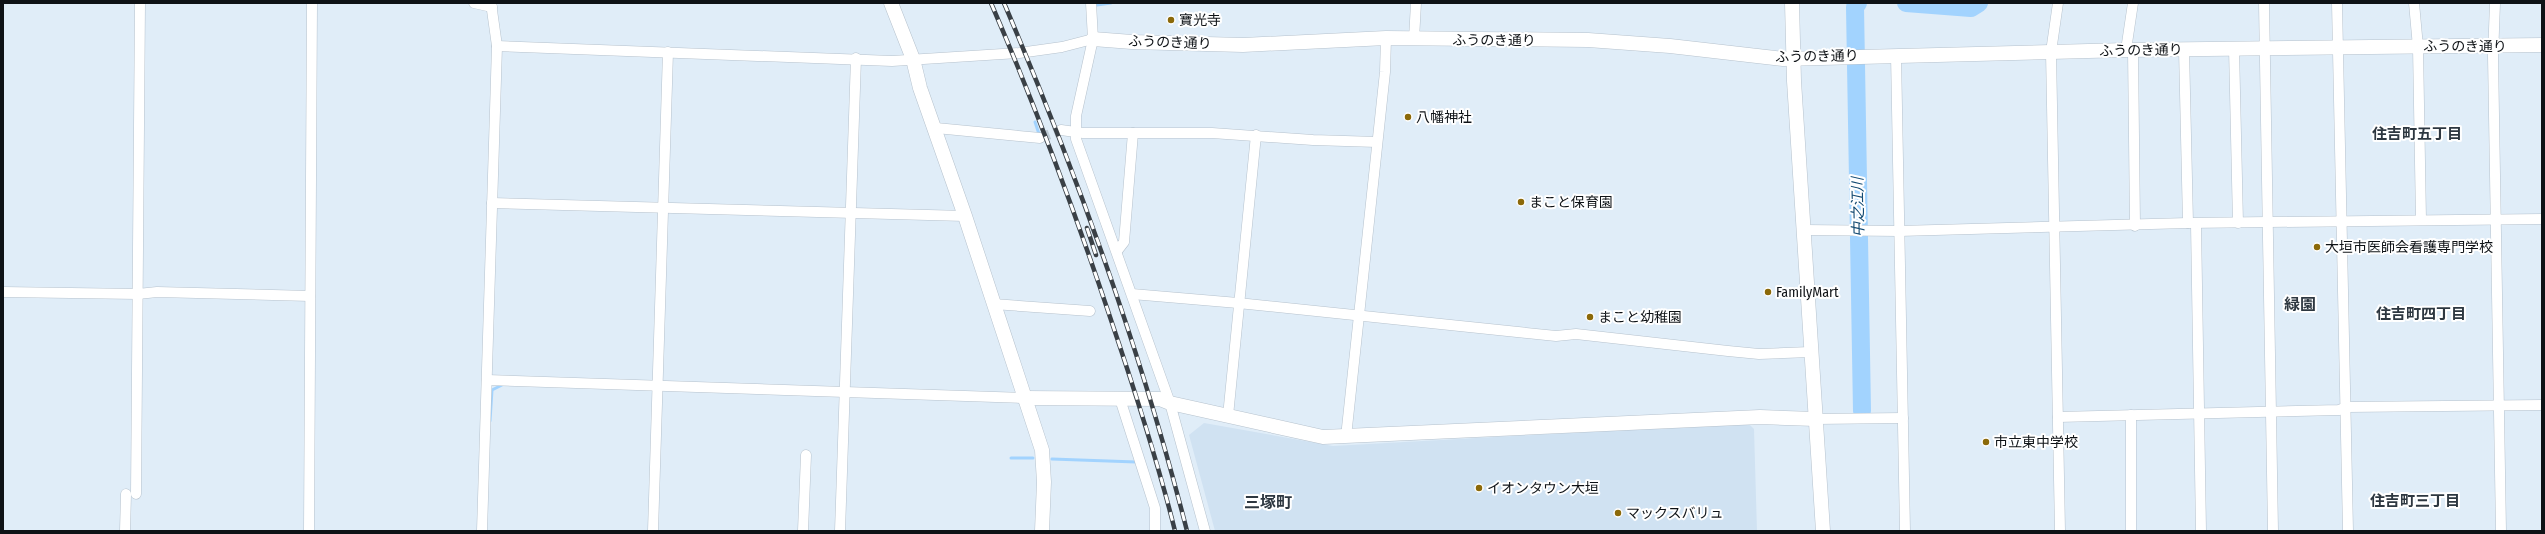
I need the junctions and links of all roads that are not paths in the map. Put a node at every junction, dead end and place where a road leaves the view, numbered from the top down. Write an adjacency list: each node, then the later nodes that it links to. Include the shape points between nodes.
1 (140, 3): 57 (street)
2 (312, 3): 59 (street)
3 (474, 3): 14 (street)
4 (891, 3): 32 (street)
5 (1091, 3): 16 (street)
6 (1416, 3): 17 (street)
7 (1792, 3): 31 (street)
8 (2058, 3): 28 (street)
9 (2133, 3): 26 (street)
10 (2264, 3): 24 (street)
11 (2337, 3): 21 (street)
12 (2414, 3): 19 (street)
13 (2495, 3): 22 (street)
14 (492, 5): 18 (street)
15 (1386, 38): 16 (street, ふうのき通り, via 1244,44); 17 (street, ふうのき通り); 39 (street)
16 (1093, 39): 32 (street, via 1062,47 1019,53); 35 (street, via 1076,116)
17 (1414, 39): 31 (street, ふうのき通り, via 1588,40)
18 (497, 46): 27 (street); 40 (street)
19 (2418, 46): 21 (street, ふうのき通り); 22 (street, ふうのき通り); 45 (street)
20 (2542, 46): 22 (street, ふうのき通り)
21 (2340, 47): 24 (street, ふうのき通り); 47 (street)
22 (2495, 47): 46 (street, via 2493,56)
23 (2234, 48): 24 (street, ふうのき通り); 25 (street, ふうのき通り); 48 (street)
24 (2264, 48): 49 (street)
25 (2184, 49): 26 (street, ふうのき通り); 50 (street)
26 (2130, 50): 28 (street, ふうのき通り); 51 (street)
27 (668, 52): 30 (street); 41 (street)
28 (2051, 52): 29 (street, ふうのき通り); 52 (street)
29 (1896, 55): 31 (street, ふうのき通り); 54 (street)
30 (856, 58): 32 (street, via 892,61); 42 (street)
31 (1793, 58): 53 (street)
32 (913, 59): 33 (street, via 920,88)
33 (936, 128): 38 (street); 43 (street)
34 (1061, 130): 35 (street)
35 (1076, 132): 36 (street); 55 (street, via 1078,148)
36 (1133, 133): 37 (street); 55 (street, via 1124,242)
37 (1256, 135): 39 (street); 60 (street)
38 (1040, 138)
39 (1377, 142): 63 (street)
40 (492, 203): 41 (street); 65 (street)
41 (663, 207): 42 (street); 66 (street)
42 (850, 213): 43 (street); 67 (street)
43 (966, 216): 61 (street)
44 (2542, 219): 46 (street)
45 (2421, 220): 46 (street); 47 (street)
46 (2496, 220): 71 (street)
47 (2343, 222): 49 (street); 73 (street)
48 (2238, 223): 49 (street); 50 (street)
49 (2267, 223): 74 (street)
50 (2192, 224): 51 (street); 75 (street)
51 (2135, 226): 52 (street)
52 (2054, 227): 54 (street); 78 (street)
53 (1804, 230): 54 (street); 64 (street)
54 (1899, 231): 79 (street)
55 (1117, 251): 58 (street)
56 (3, 292): 57 (street)
57 (138, 294): 59 (street, via 157,292); 84 (street)
58 (1132, 294): 60 (street); 70 (street)
59 (310, 296): 86 (street)
60 (1238, 303): 63 (street); 77 (street)
61 (993, 304): 62 (street); 68 (street)
62 (1090, 311)
63 (1359, 316): 64 (street, via 1556,336 1576,334 1759,354); 81 (street)
64 (1810, 352): 80 (street)
65 (487, 380): 66 (street); 87 (street)
66 (658, 385): 67 (street); 88 (street)
67 (845, 391): 68 (street); 90 (street)
68 (1024, 398): 69 (street); 91 (street, via 1042,450)
69 (1120, 399): 70 (street, via 1160,399); 92 (street, via 1155,508)
70 (1170, 403): 77 (street); 93 (street)
71 (2498, 405): 72 (street); 73 (street); 101 (street)
72 (2542, 405)
73 (2347, 407): 74 (street, via 2338,410); 100 (street)
74 (2271, 412): 75 (street); 99 (street)
75 (2200, 413): 76 (street); 98 (street)
76 (2131, 415): 78 (street); 97 (street)
77 (1228, 416): 81 (street, via 1323,437)
78 (2058, 417): 96 (street)
79 (1903, 418): 80 (street); 95 (street)
80 (1816, 419): 81 (street, via 1760,417); 94 (street)
81 (1346, 437)
82 (806, 455): 89 (street)
83 (126, 494): 85 (street)
84 (136, 494)
85 (125, 531)
86 (309, 531)
87 (482, 531)
88 (653, 531)
89 (803, 531)
90 (840, 531)
91 (1042, 531)
92 (1155, 531)
93 (1205, 531)
94 (1823, 531)
95 (1905, 531)
96 (2060, 531)
97 (2131, 531)
98 (2201, 531)
99 (2273, 531)
100 (2348, 531)
101 (2501, 531)

